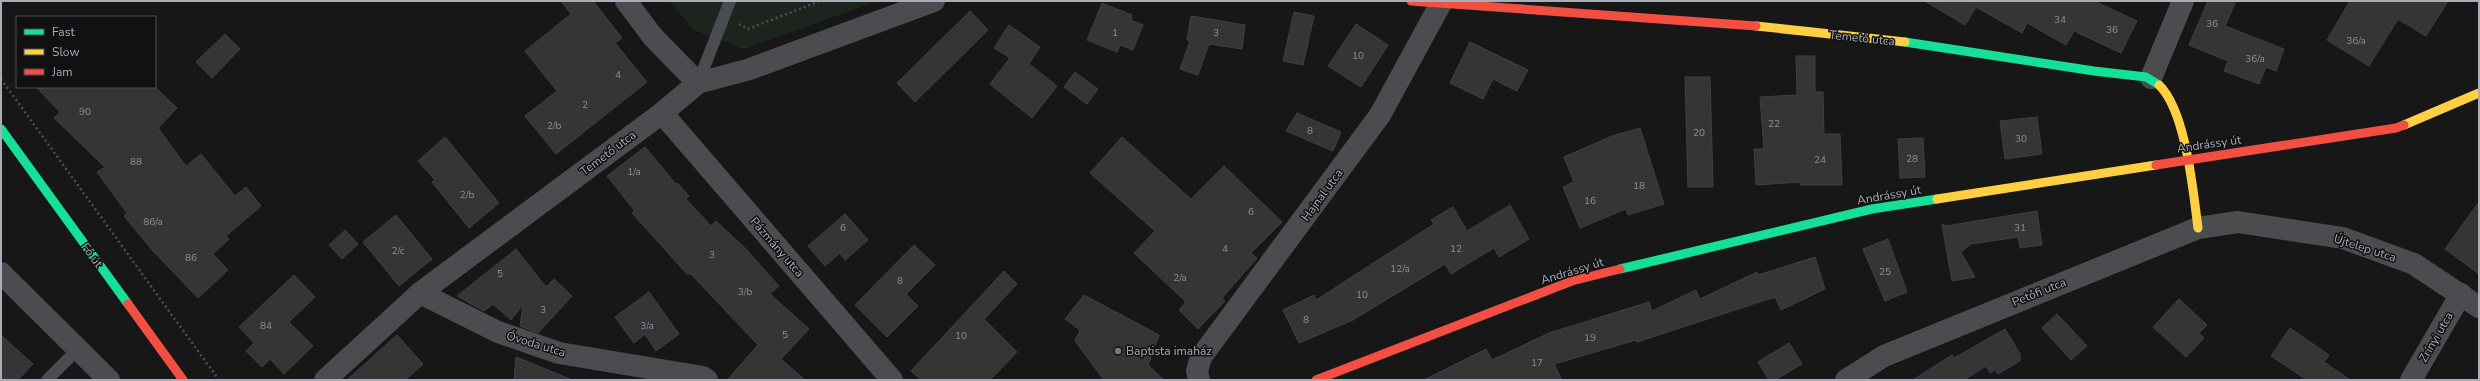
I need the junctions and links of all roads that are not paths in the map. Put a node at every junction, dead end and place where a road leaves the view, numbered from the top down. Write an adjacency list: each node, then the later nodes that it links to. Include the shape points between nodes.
1 (626, 1): 9 (street, via 653,37)
2 (730, 1): 9 (lane)
3 (934, 1): 9 (street, Temető utca, via 750,69)
4 (1411, 1): 6 (main road, Temető utca)
5 (2183, 1): 8 (street)
6 (1441, 3): 7 (main road, Temető utca); 27 (street, Hajnal utca, via 1380,116 1201,357 1197,371)
7 (1556, 5): 8 (main road, Temető utca, via 1987,51 2090,71)
8 (2151, 78): 13 (main road, via 2170,97)
9 (698, 83): 11 (street, Temető utca)
10 (2479, 93): 13 (main road, Andrássy út, via 2396,128)
11 (662, 113): 17 (street, Temető utca); 26 (street, Pázmány utca)
12 (1, 129): 23 (main road, Fő út)
13 (2188, 159): 15 (main road); 28 (main road, Andrássy út, via 1872,209 1572,281)
14 (2238, 222): 15 (street, Petőfi utca); 18 (street, Újtelep utca, via 2343,238 2414,264)
15 (2198, 228): 29 (street, Petőfi utca, via 1884,356)
16 (1, 273): 20 (street)
17 (420, 293): 24 (street, Temető utca); 25 (street, Óvoda utca, via 498,332 559,353 634,364 703,377)
18 (2461, 294): 19 (street, Újtelep utca); 30 (street, Zrínyi utca)
19 (2479, 307)
20 (78, 349): 21 (lane); 22 (street)
21 (47, 380)
22 (109, 380)
23 (183, 380)
24 (325, 380)
25 (707, 380)
26 (892, 380)
27 (1199, 380)
28 (1316, 380)
29 (1846, 380)
30 (2411, 380)

